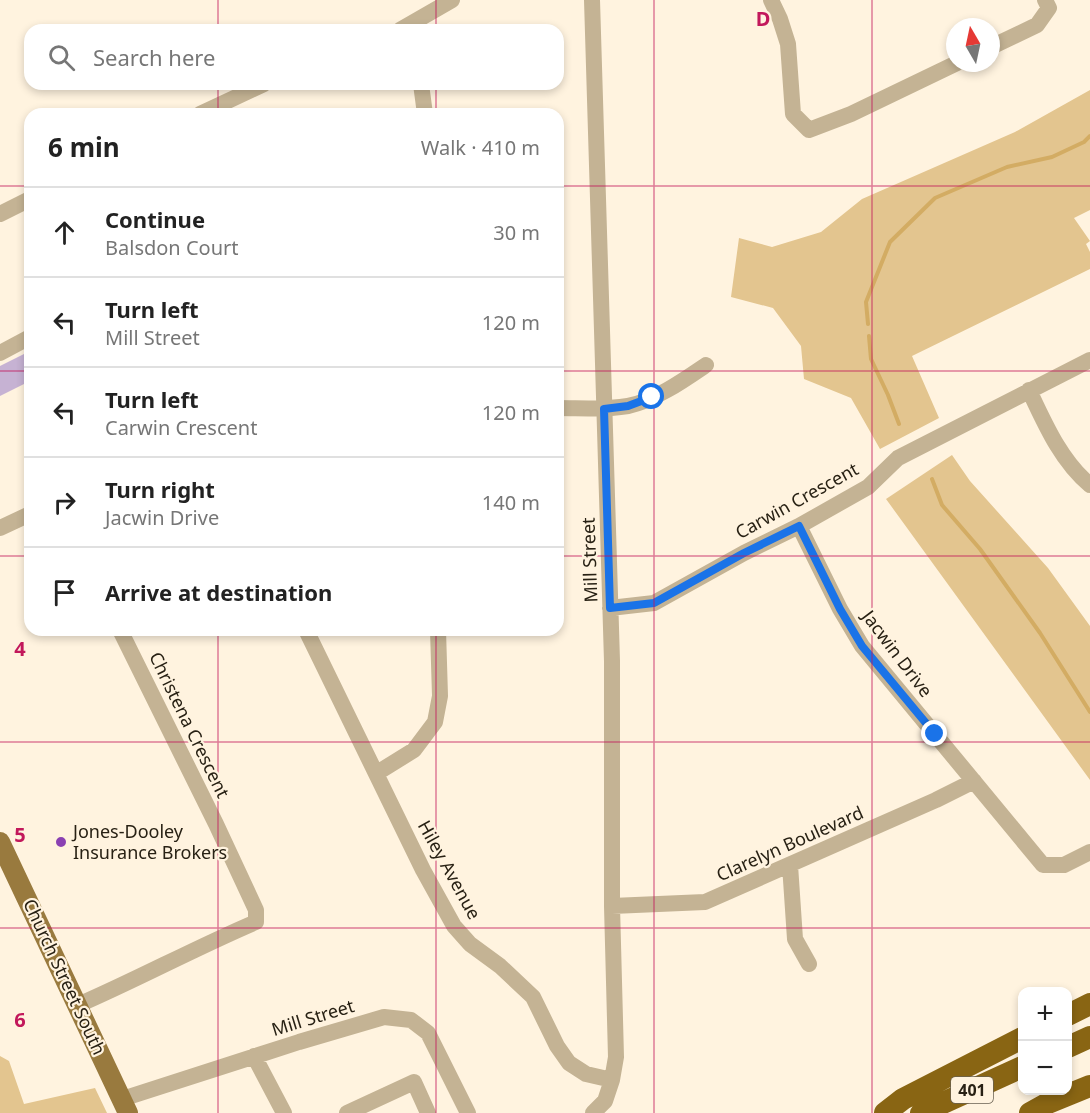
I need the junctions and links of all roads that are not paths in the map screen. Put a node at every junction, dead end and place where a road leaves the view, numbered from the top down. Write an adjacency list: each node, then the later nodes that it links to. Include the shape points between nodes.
1 (452, 0): 5 (street)
2 (592, 0): 20 (street, Mill Street)
3 (771, 0): 7 (street, via 788,45 793,114 809,130)
4 (1045, 0): 6 (street, via 1049,8 1037,25)
5 (410, 24)
6 (1000, 43)
7 (946, 68)
8 (251, 90): 10 (street)
9 (422, 90): 11 (street)
10 (213, 108)
11 (423, 108)
12 (24, 202): 13 (street)
13 (0, 214)
14 (24, 341): 15 (street)
15 (0, 353)
16 (1090, 360): 18 (street, Carwin Crescent)
17 (706, 365): 20 (street, via 652,397)
18 (1029, 390): 21 (street, via 1050,435 1078,475); 23 (street, Carwin Crescent, via 898,458 868,487)
19 (564, 408): 20 (street)
20 (604, 409): 25 (street, Mill Street)
21 (1090, 485)
22 (24, 516): 24 (street)
23 (799, 526): 25 (street, Carwin Crescent, via 654,603); 30 (street, Jacwin Drive, via 862,646)
24 (0, 528)
25 (610, 608): 34 (street, Mill Street)
26 (123, 636): 37 (street, Christena Crescent, via 216,824 256,910 256,922)
27 (309, 636): 29 (street, Hiley Avenue)
28 (438, 636): 29 (street, via 440,696 435,722 414,750)
29 (377, 773): 44 (street, Hiley Avenue, via 454,926 533,997 556,1046 569,1063 586,1074)
30 (974, 780): 32 (street, Jacwin Drive, via 1043,865 1064,865); 33 (street, Clarelyn Boulevard)
31 (0, 842): 37 (main road, Church Street South)
32 (1090, 852)
33 (790, 865): 34 (street, Clarelyn Boulevard, via 705,902); 35 (street, via 795,939)
34 (612, 906): 44 (street, Mill Street, via 616,1057)
35 (809, 964)
36 (1090, 1004): 38 (highway)
37 (78, 1005): 46 (main road, Church Street South)
38 (1072, 1013)
39 (1090, 1037): 41 (highway)
40 (1018, 1041): 52 (highway, via 903,1099)
41 (1072, 1045)
42 (254, 1056): 46 (street, Mill Street); 47 (street); 50 (street, Mill Street, via 384,1017 411,1020 428,1034)
43 (1018, 1069): 53 (highway, 401)
44 (612, 1080): 51 (street, Mill Street, via 605,1101)
45 (1090, 1086): 54 (highway)
46 (125, 1106)
47 (284, 1113)
48 (346, 1113): 49 (street, via 414,1082)
49 (428, 1113)
50 (468, 1113)
51 (593, 1113)
52 (885, 1113)
53 (921, 1113)
54 (1030, 1113)

